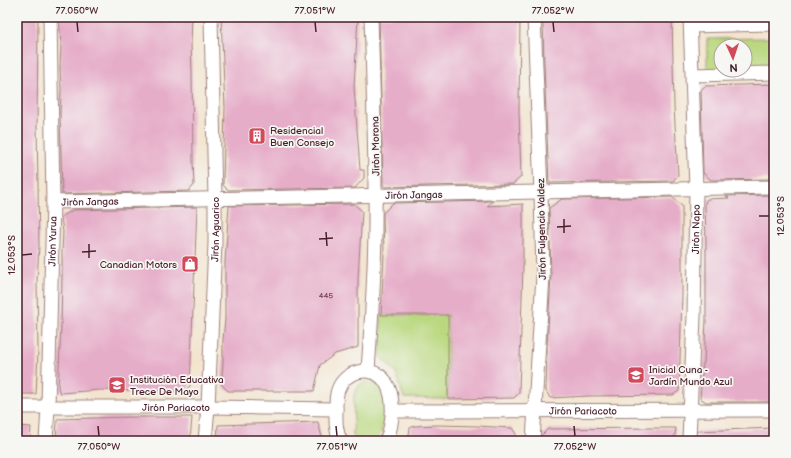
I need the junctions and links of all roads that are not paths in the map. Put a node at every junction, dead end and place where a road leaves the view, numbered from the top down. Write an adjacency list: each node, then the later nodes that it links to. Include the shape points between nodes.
1 (50, 17): 14 (street, Jirón Yurua)
2 (211, 17): 13 (street, Jirón Aguarico)
3 (371, 17): 12 (street, Jirón Morona)
4 (534, 17): 11 (street, Jirón Fulgencio Valdez)
5 (691, 21): 6 (street); 8 (street, Jirón Napo)
6 (774, 24)
7 (774, 73): 8 (street)
8 (693, 75): 10 (street, Jirón Napo)
9 (774, 187): 10 (street, Jirón Jangas)
10 (696, 189): 11 (street, Jirón Jangas); 23 (street, Jirón Napo)
11 (541, 192): 12 (street, Jirón Jangas); 22 (street, Jirón Fulgencio Valdez, via 543,276)
12 (375, 195): 13 (street, Jirón Jangas); 15 (street, Jirón Morona)
13 (215, 199): 14 (street, Jirón Jangas); 17 (street, Jirón Aguarico)
14 (53, 202): 18 (street, Jirón Yurua)
15 (368, 371): 19 (street, via 358,371 342,381 336,398); 21 (street, via 378,374 385,382)
16 (17, 407): 18 (street, Jirón Pariacoto)
17 (208, 407): 18 (street, Jirón Pariacoto); 19 (street, Jirón Pariacoto); 25 (street, Jirón Aguarico)
18 (48, 408): 24 (street, Jirón Yurua)
19 (336, 409): 26 (street, via 336,428)
20 (774, 410): 23 (street, Jirón Pariacoto)
21 (393, 411): 22 (street, Jirón Pariacoto); 27 (street)
22 (535, 411): 23 (street, Jirón Pariacoto); 28 (street, Jirón Fulgencio Valdez)
23 (691, 411): 29 (street, Jirón Napo)
24 (46, 441)
25 (205, 441)
26 (340, 441)
27 (386, 441)
28 (533, 441)
29 (689, 441)

